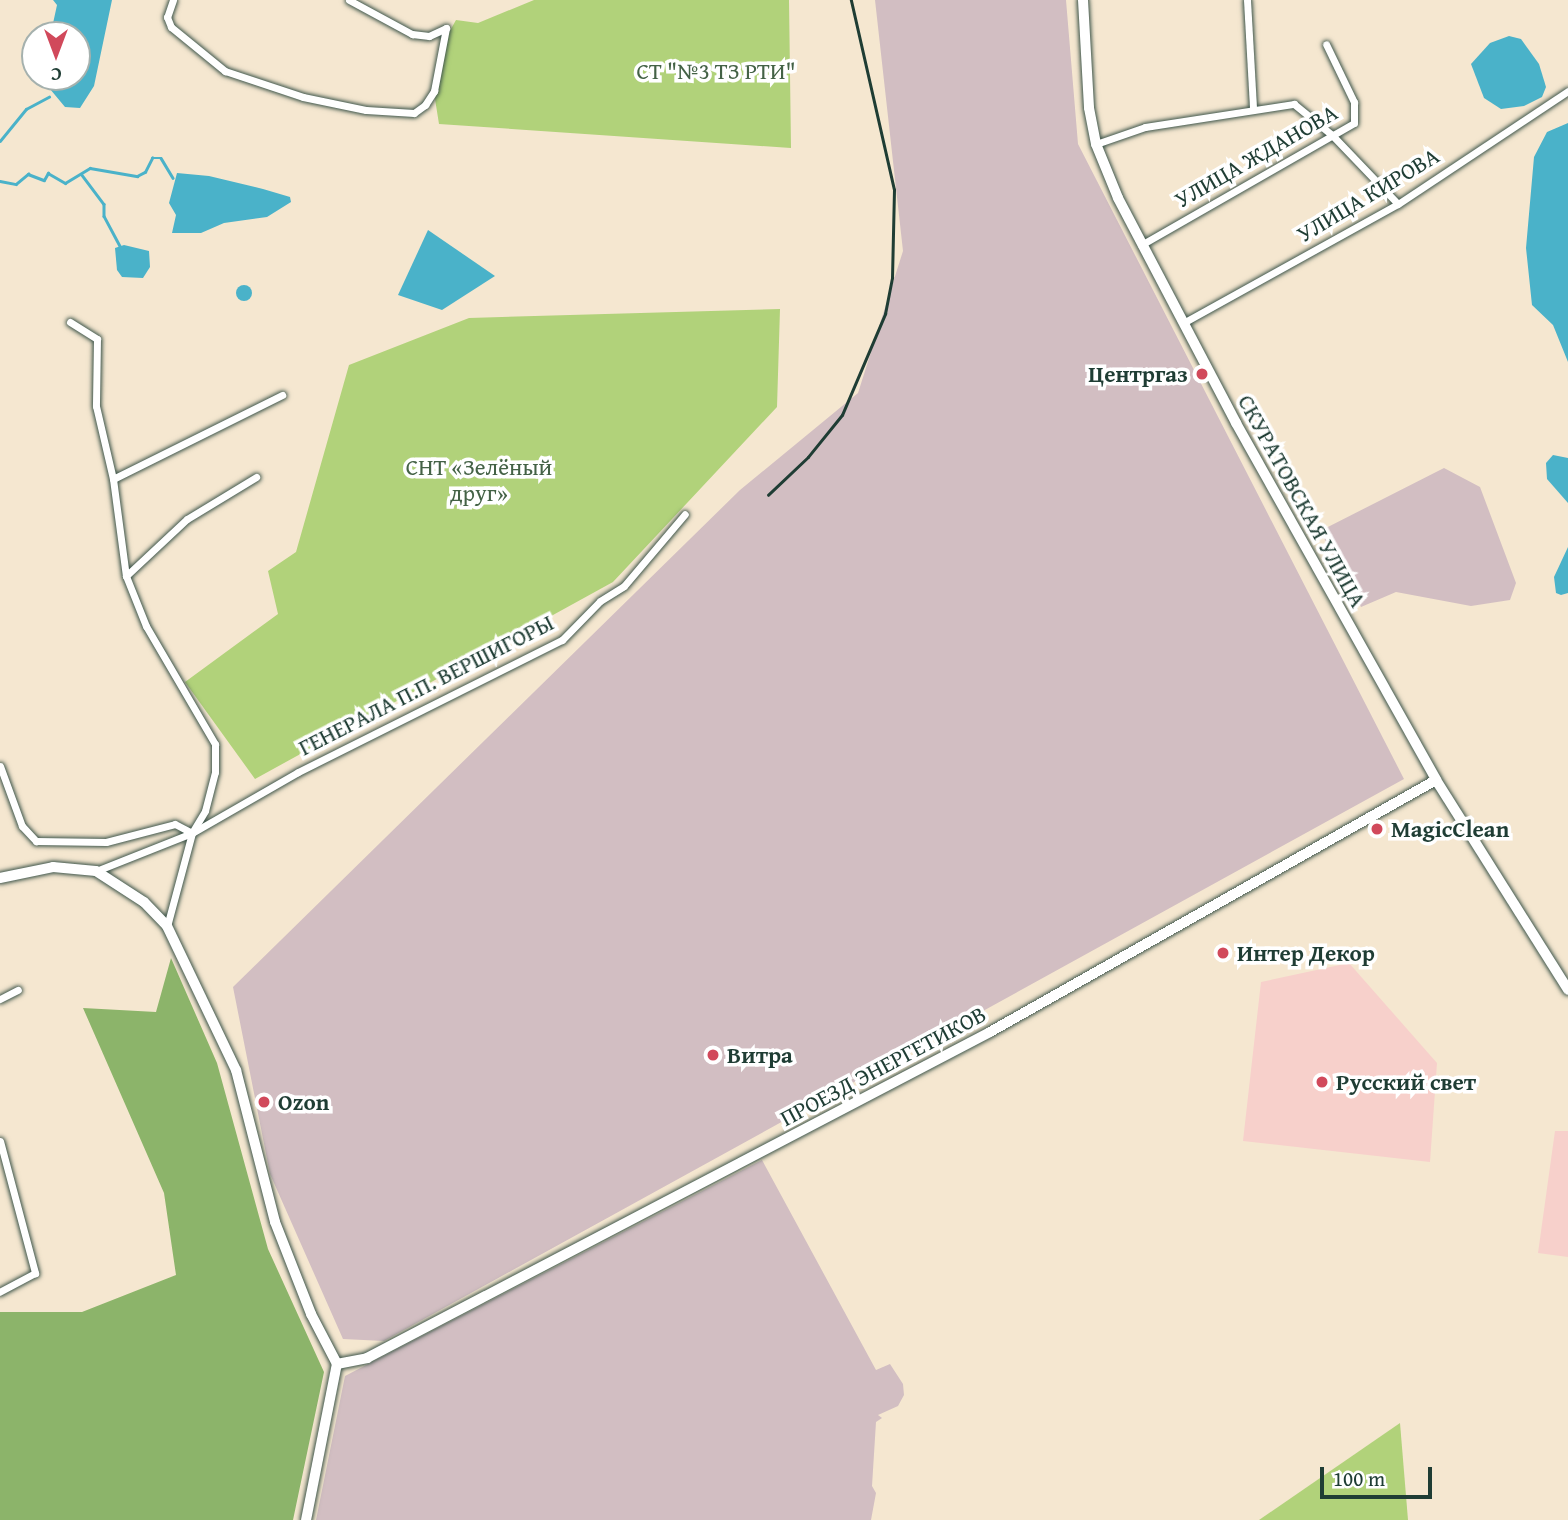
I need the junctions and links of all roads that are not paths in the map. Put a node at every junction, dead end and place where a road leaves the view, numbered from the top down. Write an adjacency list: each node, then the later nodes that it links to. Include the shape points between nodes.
1 (173, 0): 2 (street, via 167,17 171,27 225,71 244,80 366,110 414,113 434,90 446,28 429,36 412,34)
2 (349, 0)
3 (1083, 0): 9 (street, СКУРАТОВСКАЯ УЛИЦА, via 1089,108)
4 (1247, 0): 7 (street)
5 (1326, 44): 8 (street, УЛИЦА ЖДАНОВА, via 1354,102 1354,123)
6 (1568, 91): 10 (street, УЛИЦА КИРОВА)
7 (1254, 107): 8 (street, via 1294,104); 9 (street, via 1145,127)
8 (1332, 135): 10 (street); 11 (street, УЛИЦА ЖДАНОВА)
9 (1096, 144): 11 (street, СКУРАТОВСКАЯ УЛИЦА)
10 (1398, 204): 13 (street, УЛИЦА КИРОВА)
11 (1141, 245): 13 (street, СКУРАТОВСКАЯ УЛИЦА)
12 (70, 322): 16 (street, via 97,339 96,406)
13 (1183, 323): 20 (street, СКУРАТОВСКАЯ УЛИЦА)
14 (282, 395): 16 (street)
15 (256, 477): 18 (street, via 187,519)
16 (113, 479): 18 (street)
17 (685, 514): 21 (street, ГЕНЕРАЛА П.П. ВЕРШИГОРЫ, via 624,586 600,601 562,640 298,772)
18 (126, 576): 21 (street, via 146,626 215,744 215,772 205,811)
19 (0, 766): 21 (street, via 22,826 36,841 106,842 175,824)
20 (1436, 780): 26 (street, СКУРАТОВСКАЯ УЛИЦА); 30 (street, ПРОЕЗД ЭНЕРГЕТИКОВ, via 978,1038 367,1358)
21 (192, 833): 22 (street, ГЕНЕРАЛА П.П. ВЕРШИГОРЫ); 24 (street)
22 (96, 871): 23 (street, via 53,867); 24 (street, via 144,902)
23 (0, 878)
24 (167, 926): 30 (street, via 236,1070 275,1222 311,1314)
25 (18, 990): 27 (street)
26 (1568, 990)
27 (0, 999)
28 (0, 1141): 29 (street, via 36,1273)
29 (0, 1292)
30 (337, 1364): 31 (street)
31 (306, 1520)

